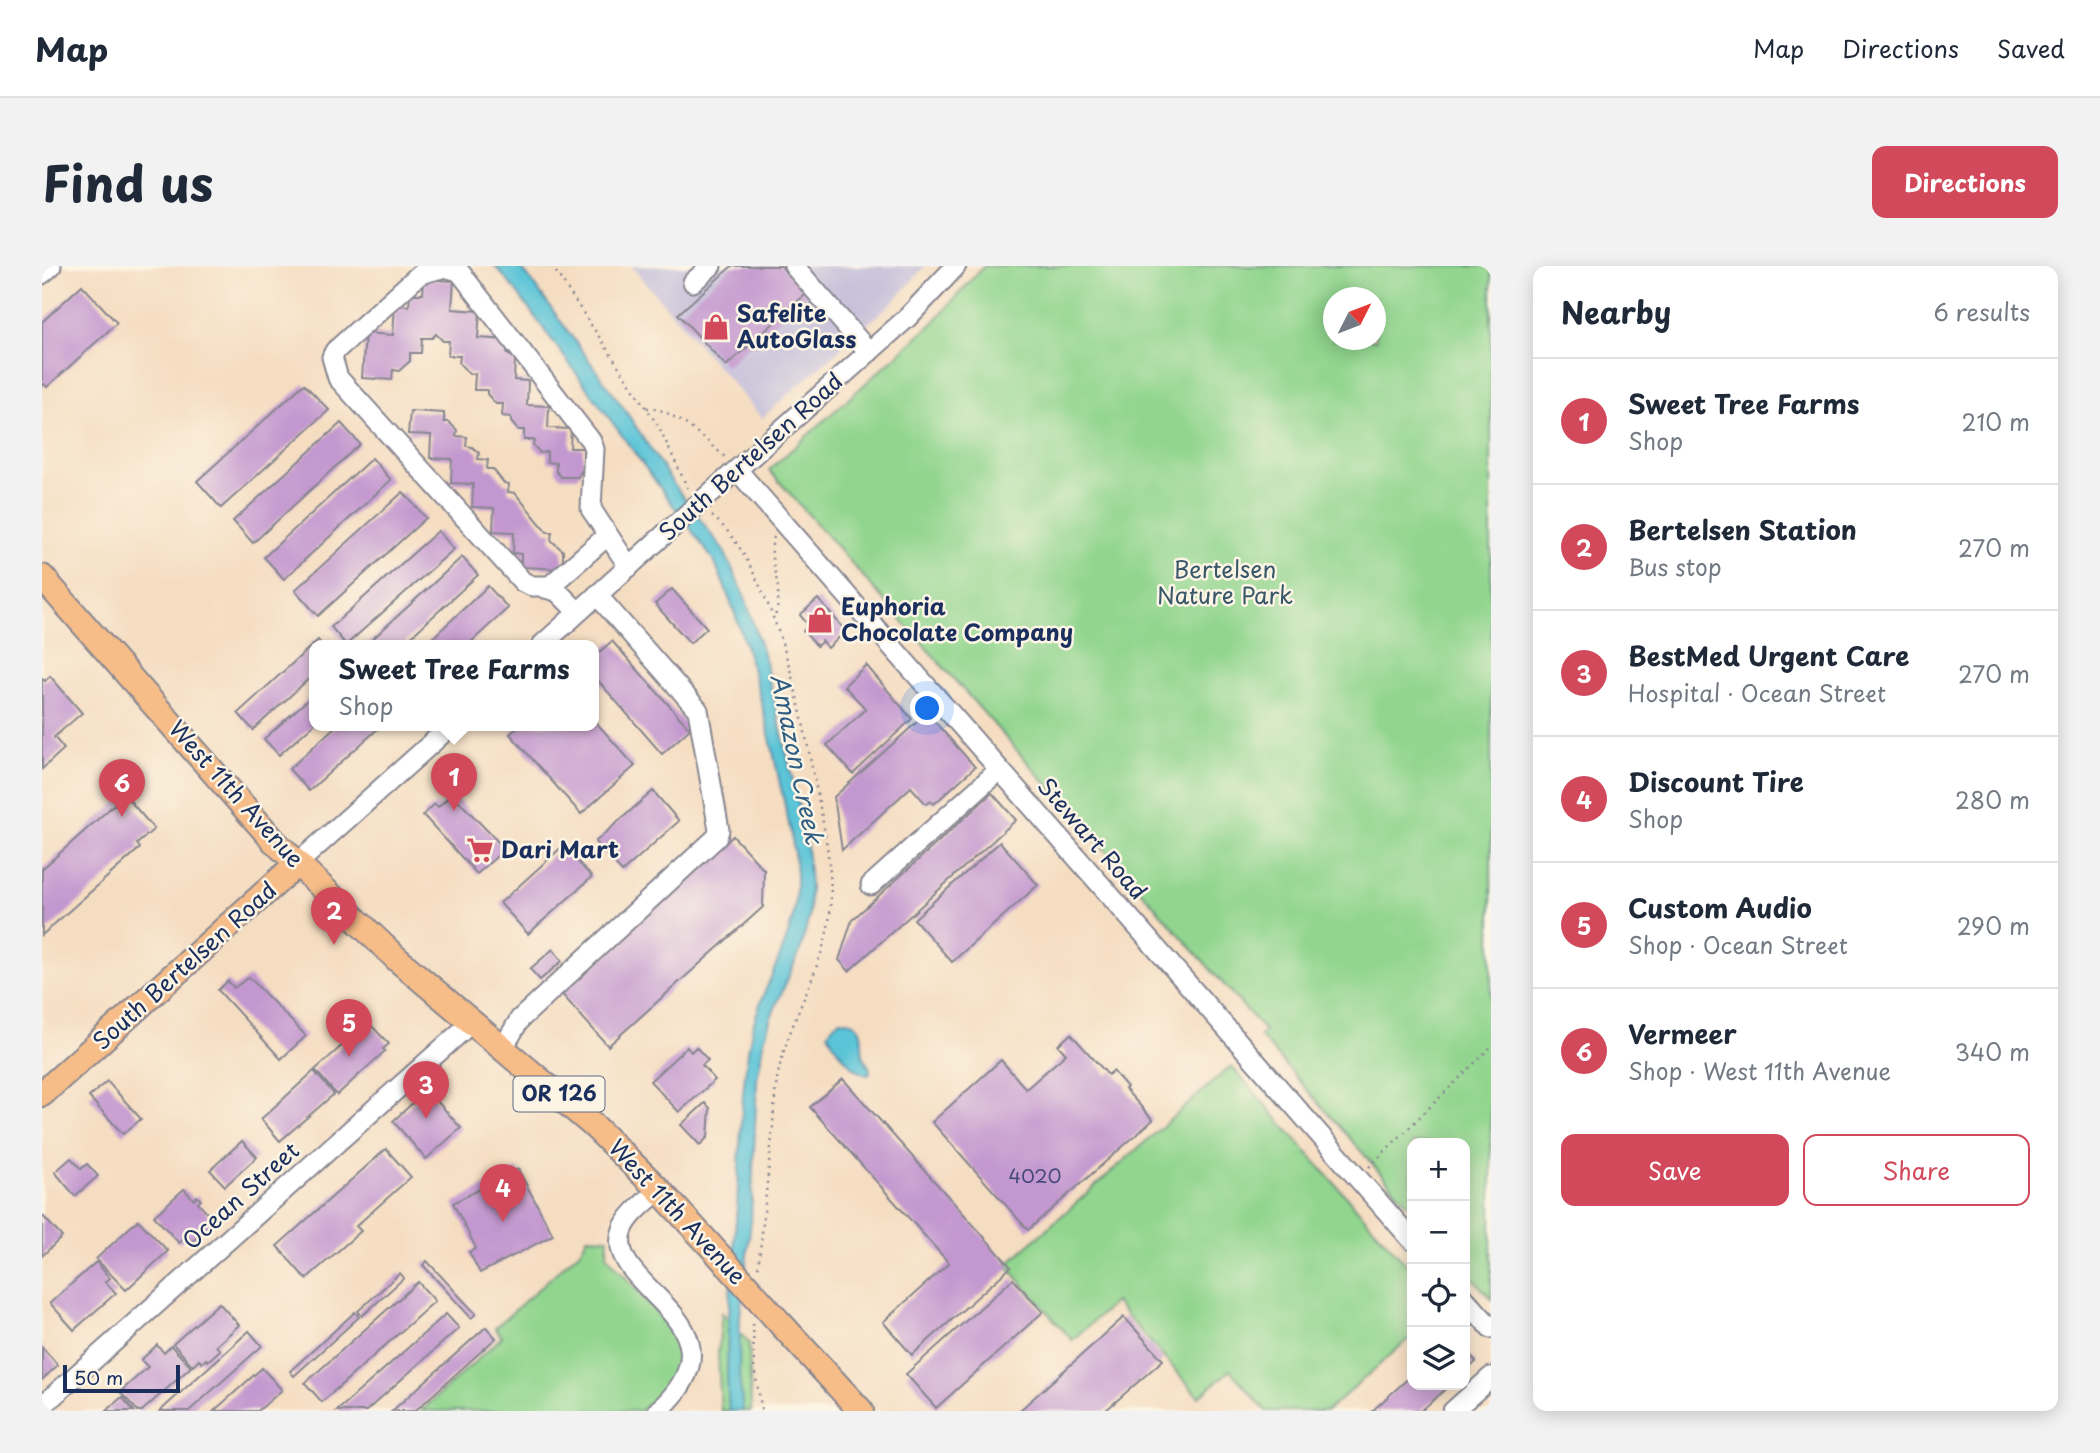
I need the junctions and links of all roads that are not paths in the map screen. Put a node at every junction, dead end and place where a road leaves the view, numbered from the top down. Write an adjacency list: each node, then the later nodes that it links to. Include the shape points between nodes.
1 (51, 266): 5 (street)
2 (711, 266): 6 (street)
3 (794, 266): 7 (street)
4 (956, 266): 7 (street, South Bertelsen Road)
5 (42, 274)
6 (693, 282)
7 (869, 352): 8 (street, South Bertelsen Road)
8 (737, 470): 10 (street, South Bertelsen Road, bridge); 17 (street, Stewart Road)
9 (608, 535): 10 (street); 12 (street); 12 (street, via 590,506 591,441 463,275 445,267 420,274 335,351 332,357 338,378 523,582)
10 (629, 567): 13 (street, South Bertelsen Road)
11 (42, 577): 18 (main road, West 11th Avenue / OR 126)
12 (553, 587): 14 (street)
13 (597, 595): 14 (street, South Bertelsen Road); 21 (street, via 698,710 719,830 717,837 520,1018)
14 (578, 612): 15 (street, South Bertelsen Road)
15 (547, 640)
16 (445, 731): 18 (street, South Bertelsen Road)
17 (999, 770): 19 (street); 24 (street, Stewart Road)
18 (298, 863): 20 (main road, West 11th Avenue / OR 126, via 375,939); 22 (main road, South Bertelsen Road)
19 (871, 885)
20 (472, 1022): 21 (main road, West 11th Avenue / OR 126); 28 (street, Ocean Street)
21 (503, 1048): 23 (main road, West 11th Avenue / OR 126)
22 (42, 1094)
23 (659, 1189): 29 (street, via 630,1218 622,1230 621,1244 631,1267 677,1320 690,1346 681,1387); 30 (main road, West 11th Avenue / OR 126, bridge)
24 (1407, 1234)
25 (1470, 1305): 26 (street)
26 (1491, 1328)
27 (1491, 1377): 31 (street)
28 (42, 1406)
29 (658, 1411)
30 (860, 1411)
31 (1453, 1411)

